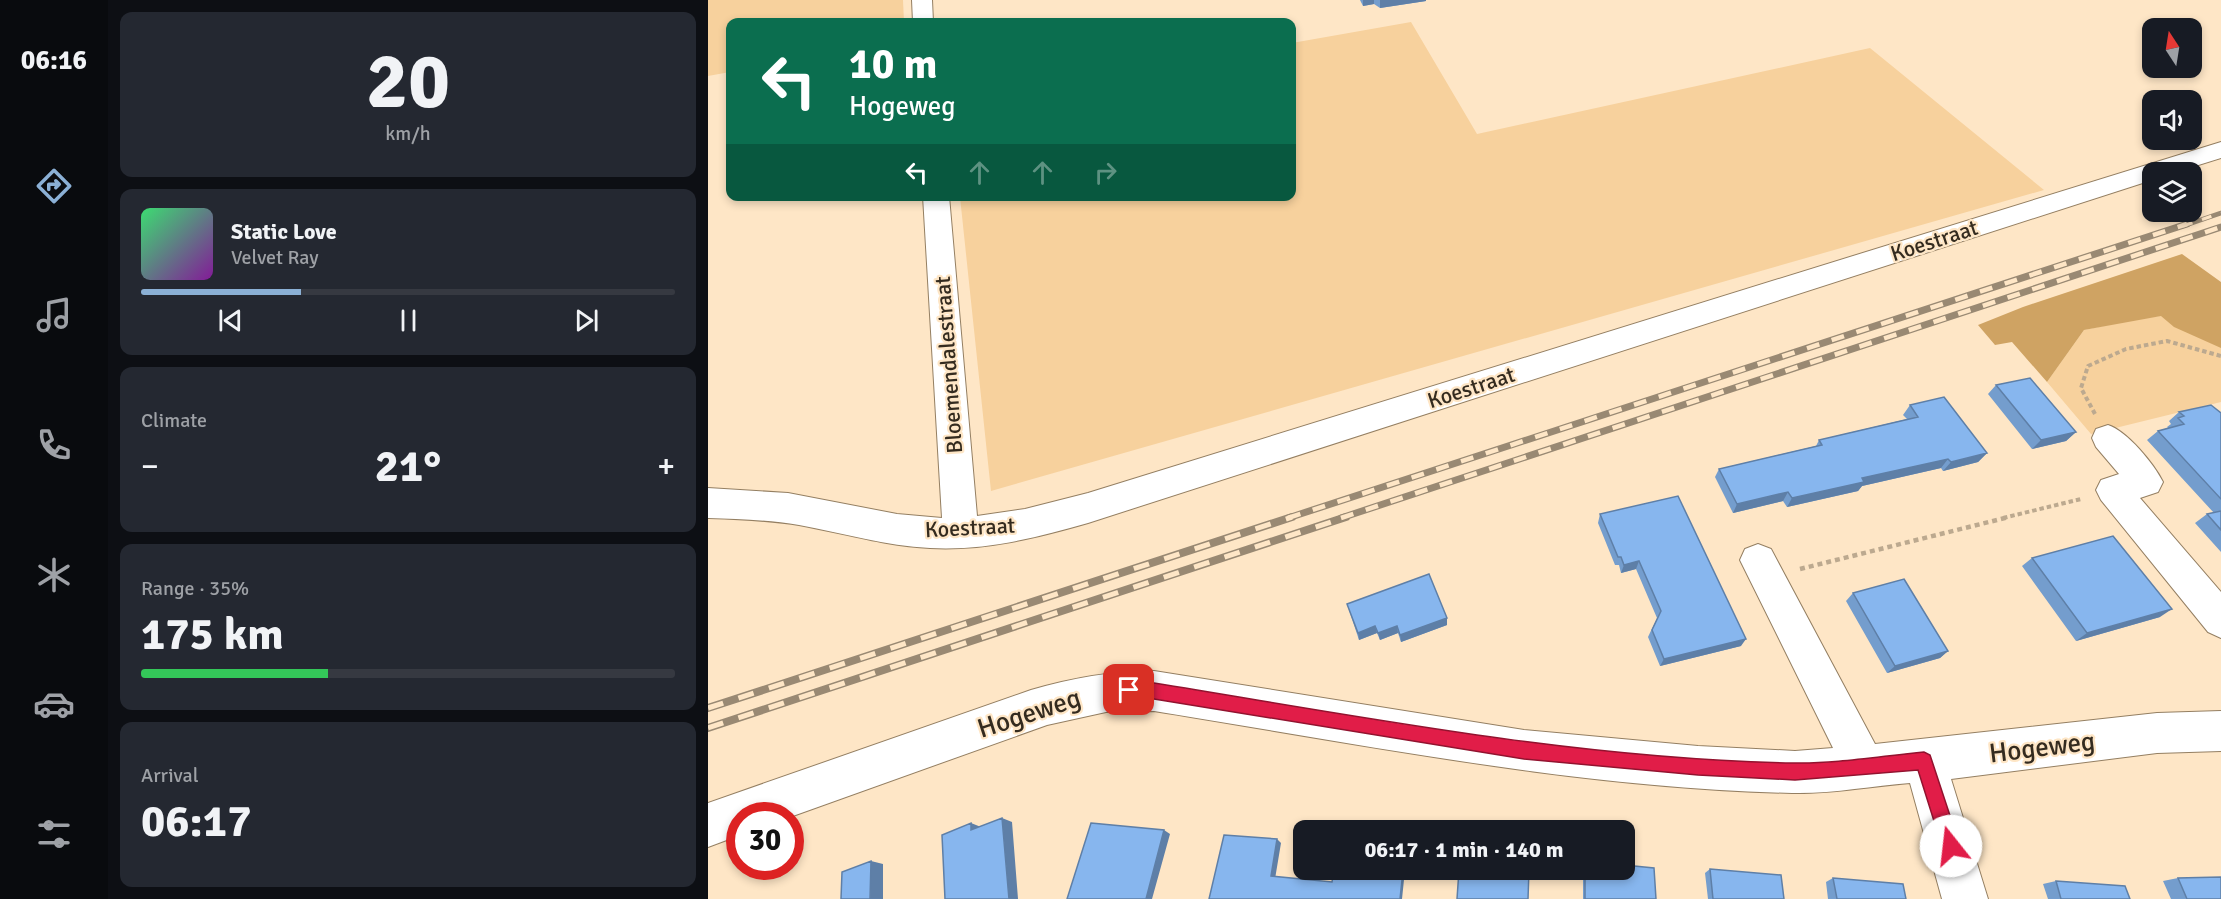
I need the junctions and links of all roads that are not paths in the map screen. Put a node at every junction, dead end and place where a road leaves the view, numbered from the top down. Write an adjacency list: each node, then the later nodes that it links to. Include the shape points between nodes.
1 (922, 0): 2 (street)
2 (923, 18)
3 (2221, 150): 7 (street, Koestraat, via 1054,517 1004,530)
4 (936, 201): 7 (street, Bloemendalestraat)
5 (2108, 438): 9 (street, via 2146,482 2113,490)
6 (708, 503): 7 (street, Koestraat, via 797,510 930,533)
7 (961, 532)
8 (1762, 569): 12 (street)
9 (2221, 620)
10 (2221, 731): 11 (street, Hogeweg, via 2157,733)
11 (1924, 761): 12 (street, Hogeweg); 14 (street)
12 (1864, 766): 13 (street, Hogeweg, via 1795,772 1535,752 1154,691 1112,691 1031,710)
13 (708, 825)
14 (1965, 899)

